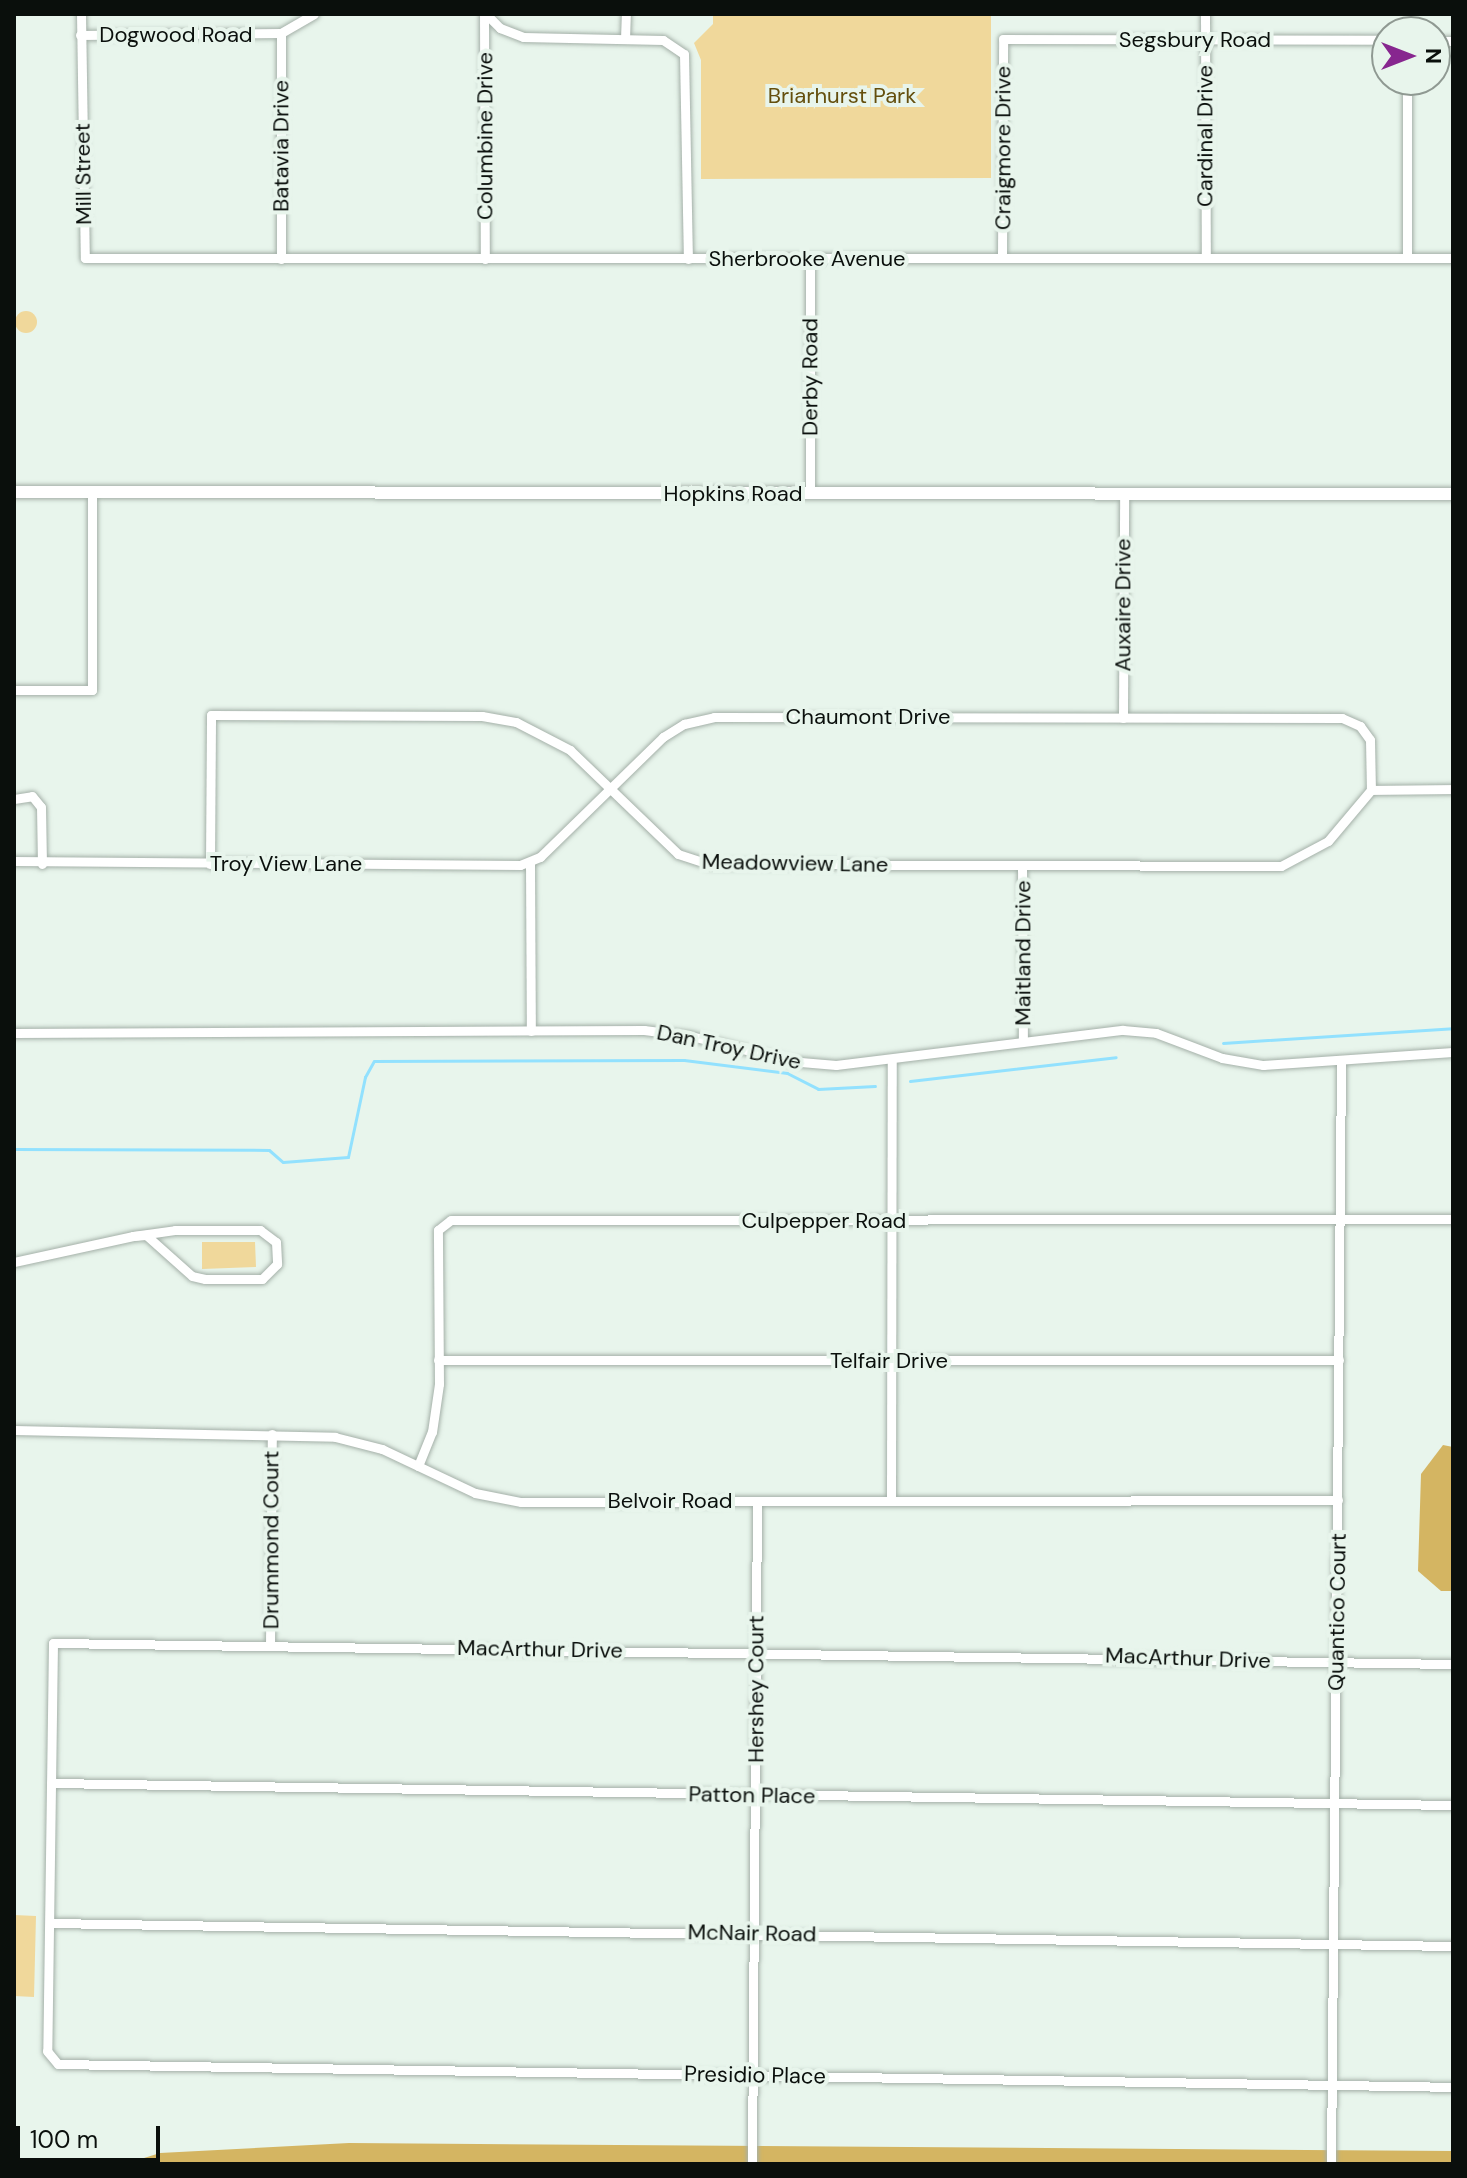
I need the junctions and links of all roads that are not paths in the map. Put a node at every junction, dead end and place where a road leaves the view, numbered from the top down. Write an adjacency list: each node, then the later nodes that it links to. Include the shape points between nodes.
1 (81, 14): 7 (street, Mill Street)
2 (314, 14): 6 (street, Dogwood Road)
3 (485, 14): 8 (street, via 500,28 523,37); 19 (street, Columbine Drive)
4 (626, 14): 8 (street)
5 (1205, 14): 10 (street, Cardinal Drive)
6 (281, 33): 7 (street, Dogwood Road); 18 (street, Batavia Drive)
7 (80, 35): 13 (street, Mill Street, via 85,258)
8 (625, 39): 20 (street, via 671,42 687,60)
9 (1003, 39): 10 (street, Segsbury Road); 14 (street, Craigmore Drive)
10 (1205, 40): 11 (street, Segsbury Road); 15 (street, Cardinal Drive)
11 (1371, 40)
12 (1407, 96): 16 (street)
13 (160, 257): 18 (street, Sherbrooke Avenue)
14 (1002, 258): 15 (street, Sherbrooke Avenue); 21 (street, Sherbrooke Avenue)
15 (1206, 258): 16 (street, Sherbrooke Avenue)
16 (1407, 258): 17 (street, Sherbrooke Avenue)
17 (1453, 258)
18 (281, 259): 19 (street, Sherbrooke Avenue)
19 (485, 259): 20 (street, Sherbrooke Avenue)
20 (688, 259): 21 (street, Sherbrooke Avenue)
21 (810, 260): 25 (street, Derby Road)
22 (14, 492): 23 (street, Hopkins Road)
23 (92, 493): 25 (street, Hopkins Road); 27 (street, via 92,690)
24 (1124, 493): 25 (street, Hopkins Road); 26 (street, Hopkins Road); 28 (street, Auxaire Drive)
25 (810, 494)
26 (1453, 494)
27 (14, 690)
28 (1123, 718): 29 (street, Chaumont Drive, via 714,717 673,730); 31 (street, Chaumont Drive, via 1342,718 1360,726 1370,740)
29 (608, 787): 34 (street, Chaumont Drive); 36 (street, Meadowview Lane, via 557,740 499,718 211,715); 37 (street, Meadowview Lane, via 678,854 698,863)
30 (1453, 789): 31 (street)
31 (1371, 790): 37 (street, Meadowview Lane, via 1328,841 1281,866)
32 (14, 799): 35 (street, via 32,796 41,807)
33 (14, 861): 35 (street, Troy View Lane)
34 (530, 863): 36 (street, Troy View Lane); 38 (street)
35 (42, 864): 36 (street, Troy View Lane)
36 (210, 864)
37 (1022, 865): 40 (street, Maitland Drive)
38 (531, 1031): 39 (street, Dan Troy Drive); 42 (street, Dan Troy Drive, via 668,1032 808,1064)
39 (14, 1033)
40 (1023, 1041): 42 (street, Dan Troy Drive); 43 (street, Dan Troy Drive, via 1139,1030 1242,1062)
41 (1453, 1052): 43 (street, Dan Troy Drive)
42 (892, 1060): 46 (street)
43 (1341, 1060): 44 (street, Quantico Court)
44 (1340, 1219): 45 (street, Culpepper Road); 46 (street, Culpepper Road); 51 (street, Quantico Court)
45 (1453, 1219)
46 (892, 1221): 49 (street, Culpepper Road, via 451,1220 438,1230); 50 (street)
47 (133, 1236): 47 (street, via 146,1235 192,1276 205,1279 262,1279 277,1264 276,1242 260,1230 175,1230); 48 (street)
48 (14, 1262)
49 (438, 1360): 50 (street, Telfair Drive); 54 (street, Culpepper Road, via 436,1408)
50 (891, 1360): 51 (street, Telfair Drive); 55 (street)
51 (1339, 1360): 56 (street, Quantico Court)
52 (14, 1430): 53 (street, Belvoir Road)
53 (272, 1434): 54 (street, Belvoir Road, via 359,1442); 58 (street, Drummond Court)
54 (418, 1466): 57 (street, Belvoir Road, via 475,1493 521,1502)
55 (891, 1500): 56 (street, Belvoir Road); 57 (street, Belvoir Road)
56 (1338, 1500): 60 (street, Quantico Court)
57 (757, 1501): 59 (street, Hershey Court)
58 (270, 1646): 59 (street, MacArthur Drive); 62 (street, MacArthur Drive, via 53,1643)
59 (756, 1651): 60 (street, MacArthur Drive); 63 (street, Hershey Court)
60 (1336, 1663): 61 (street, MacArthur Drive); 64 (street, Quantico Court)
61 (1453, 1664)
62 (51, 1783): 63 (street, Patton Place); 66 (street, MacArthur Drive)
63 (756, 1796): 64 (street, Patton Place); 67 (street, Hershey Court)
64 (1335, 1803): 65 (street, Patton Place); 68 (street, Quantico Court)
65 (1453, 1805)
66 (50, 1923): 67 (street, McNair Road); 70 (street, MacArthur Drive, via 47,2051)
67 (754, 1933): 68 (street, McNair Road); 71 (street, Hershey Court)
68 (1335, 1943): 69 (street, McNair Road); 72 (street, Quantico Court)
69 (1453, 1946)
70 (58, 2064): 71 (street, Presidio Place)
71 (753, 2076): 72 (street, Presidio Place); 74 (street, Hershey Court)
72 (1333, 2084): 73 (street, Presidio Place); 75 (street, Quantico Court)
73 (1453, 2087)
74 (752, 2164)
75 (1331, 2164)

